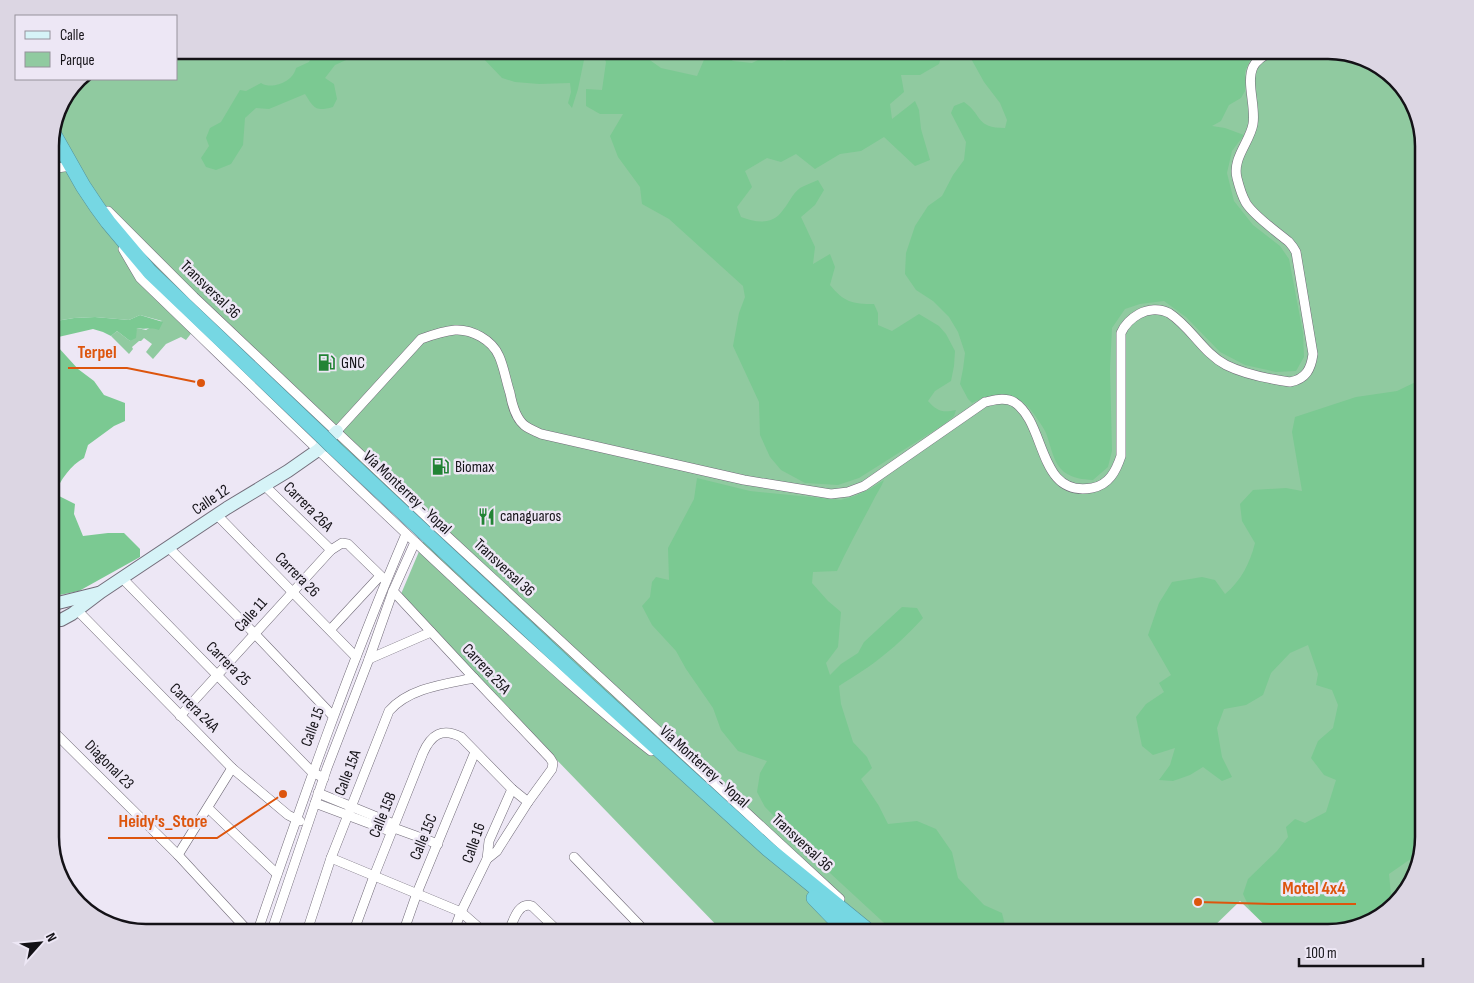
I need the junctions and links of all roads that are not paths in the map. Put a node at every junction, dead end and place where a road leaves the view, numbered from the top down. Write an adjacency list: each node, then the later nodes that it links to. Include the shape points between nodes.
1 (1258, 59): 5 (street, via 1252,67 1251,78 1253,126 1242,149 1236,177 1253,212 1289,242 1296,252 1313,354 1309,372 1290,382 1243,372 1212,356 1168,312 1155,309 1137,315 1124,325 1121,333 1121,456 1115,473 1095,488 1080,490 1060,480 1052,472 1026,412 1014,402 999,398 985,402 864,486 831,494 744,480 541,434 524,424 513,408 499,356 492,345 476,334 456,330 421,339)
2 (59, 144): 4 (highway, Vía Monterrey - Yopal)
3 (59, 170): 4 (street)
4 (74, 171): 5 (street, Transversal 36, via 150,254); 6 (highway, Vía Monterrey - Yopal, via 108,222 150,272)
5 (337, 431): 6 (main road, Calle 12); 69 (street, Transversal 36)
6 (324, 444): 7 (main road, Calle 12); 9 (street); 39 (highway, Vía Monterrey - Yopal)
7 (264, 485): 8 (main road, Calle 12); 12 (street, Carrera 26A)
8 (217, 515): 11 (main road, Calle 12); 17 (street, Carrera 26)
9 (406, 534): 10 (street); 14 (street, Calle 15)
10 (414, 542): 15 (street, Calle 15); 39 (street, via 610,720)
11 (168, 548): 13 (main road, Calle 12); 23 (street)
12 (331, 550): 14 (street, Calle 11, via 342,543 348,544); 17 (street, Calle 11)
13 (122, 578): 16 (main road, Calle 12); 27 (street, Carrera 25)
14 (383, 579): 21 (street); 24 (street, Calle 15)
15 (393, 591): 22 (street, Carrera 25A); 25 (street, Calle 15)
16 (101, 592): 18 (main road); 19 (main road, Calle 12)
17 (292, 592): 21 (street, Carrera 26); 23 (street, Calle 11)
18 (59, 602)
19 (78, 610): 20 (main road, Calle 12); 30 (street, Carrera 24A)
20 (59, 619)
21 (330, 630): 24 (street, Carrera 26)
22 (431, 632): 25 (street); 29 (street, Carrera 25A)
23 (254, 633): 27 (street, Calle 11); 31 (street)
24 (356, 657): 26 (street, Calle 15)
25 (369, 659): 28 (street, Calle 15)
26 (350, 672): 28 (street); 31 (street, Calle 15)
27 (217, 675): 30 (street, Calle 11); 35 (street, Carrera 25)
28 (362, 678): 36 (street, Calle 15)
29 (474, 678): 40 (street, Carrera 25A, via 553,763); 42 (street, Calle 15A, via 429,688 395,704 385,721)
30 (180, 716): 34 (street, Carrera 24A)
31 (333, 716): 35 (street, Calle 15)
32 (59, 737): 48 (street, Diagonal 23)
33 (475, 752): 37 (street); 45 (street, Calle 15B, via 451,732 434,736 428,743); 46 (street, Calle 15C)
34 (232, 768): 41 (street); 43 (street, Carrera 24A)
35 (312, 772): 36 (street, Carrera 25); 43 (street, Calle 15)
36 (324, 778): 38 (street, Calle 15)
37 (512, 789): 40 (street); 51 (street, Calle 16, via 489,841)
38 (317, 798): 42 (street); 44 (street, Calle 15)
39 (714, 800): 47 (highway, Vía Monterrey - Yopal)
40 (528, 802): 51 (street, via 497,851)
41 (208, 808): 48 (street); 52 (street)
42 (350, 812): 45 (street, via 389,822); 50 (street, Calle 15A)
43 (297, 820): 44 (street, Carrera 24A); 52 (street, Calle 15)
44 (308, 824): 58 (street, Calle 15)
45 (394, 828): 46 (street); 53 (street, Calle 15B)
46 (438, 844): 54 (street, Calle 15C)
47 (768, 850): 67 (highway, Vía Monterrey - Yopal); 68 (highway, Vía Monterrey - Yopal)
48 (178, 855): 56 (street, Diagonal 23)
49 (574, 857): 66 (street)
50 (331, 858): 53 (street); 59 (street, Calle 15A)
51 (487, 859): 55 (street, Calle 16)
52 (277, 874): 57 (street, Calle 15)
53 (374, 876): 54 (street); 60 (street, Calle 15B)
54 (418, 893): 55 (street); 61 (street, Calle 15C)
55 (461, 912): 62 (street, Calle 16); 63 (street)
56 (242, 924)
57 (260, 924)
58 (274, 924)
59 (309, 924)
60 (356, 924)
61 (406, 924)
62 (457, 924)
63 (475, 924)
64 (512, 924): 65 (street, via 520,908 528,904)
65 (551, 924)
66 (639, 924)
67 (839, 924)
68 (860, 924)
69 (867, 924)

